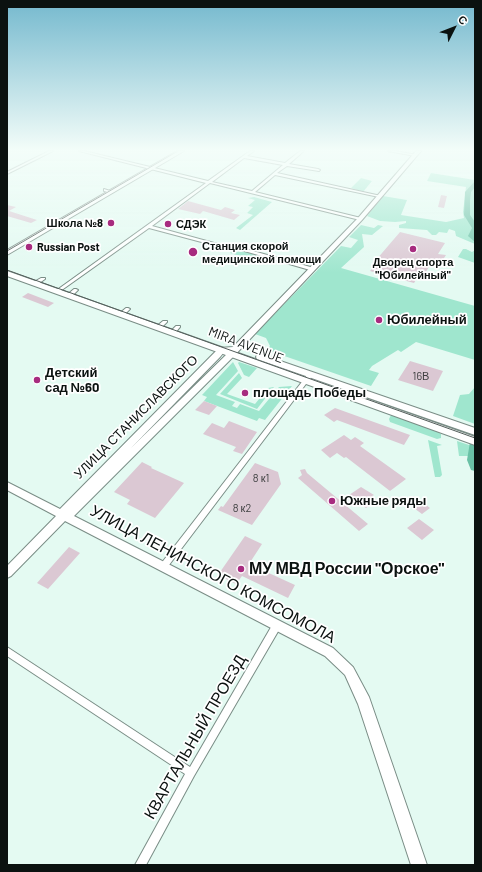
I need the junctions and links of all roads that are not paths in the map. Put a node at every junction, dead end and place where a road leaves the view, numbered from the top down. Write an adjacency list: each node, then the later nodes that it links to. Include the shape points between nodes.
1 (107, 192): 10 (main road)
2 (197, 192): 9 (street)
3 (246, 192): 6 (street)
4 (359, 192): 7 (street)
5 (383, 192): 7 (main road, УЛИЦА СТАНИСЛАВСКОГО)
6 (252, 193): 8 (street)
7 (379, 196): 8 (main road, УЛИЦА СТАНИСЛАВСКОГО)
8 (360, 219): 14 (main road, УЛИЦА СТАНИСЛАВСКОГО)
9 (148, 226): 14 (street); 17 (street)
10 (38, 232): 11 (main road); 12 (main road)
11 (7, 247)
12 (7, 252)
13 (7, 266): 16 (main road, MIRA AVENUE)
14 (312, 269): 19 (main road, УЛИЦА СТАНИСЛАВСКОГО)
15 (7, 273): 16 (main road, MIRA AVENUE)
16 (40, 281): 17 (main road, MIRA AVENUE)
17 (68, 291): 18 (main road, MIRA AVENUE)
18 (176, 330): 19 (main road, MIRA AVENUE); 19 (main road, MIRA AVENUE)
19 (230, 351): 20 (main road, MIRA AVENUE); 25 (main road, УЛИЦА СТАНИСЛАВСКОГО, via 65,509)
20 (307, 378): 21 (main road, MIRA AVENUE); 26 (street)
21 (461, 432): 22 (main road, MIRA AVENUE); 23 (main road, MIRA AVENUE)
22 (475, 432)
23 (475, 441)
24 (7, 486): 25 (main road, УЛИЦА ЛЕНИНСКОГО КОМСОМОЛА)
25 (64, 516): 26 (main road, УЛИЦА ЛЕНИНСКОГО КОМСОМОЛА); 27 (main road, УЛИЦА СТАНИСЛАВСКОГО)
26 (163, 567): 28 (main road, УЛИЦА ЛЕНИНСКОГО КОМСОМОЛА)
27 (7, 573)
28 (277, 625): 30 (street, КВАРТАЛЬНЫЙ ПРОЕЗД); 32 (main road, УЛИЦА ЛЕНИНСКОГО КОМСОМОЛА, via 329,652 349,671 364,702)
29 (7, 651): 30 (street)
30 (191, 773): 31 (street, КВАРТАЛЬНЫЙ ПРОЕЗД)
31 (140, 865)
32 (419, 865)

